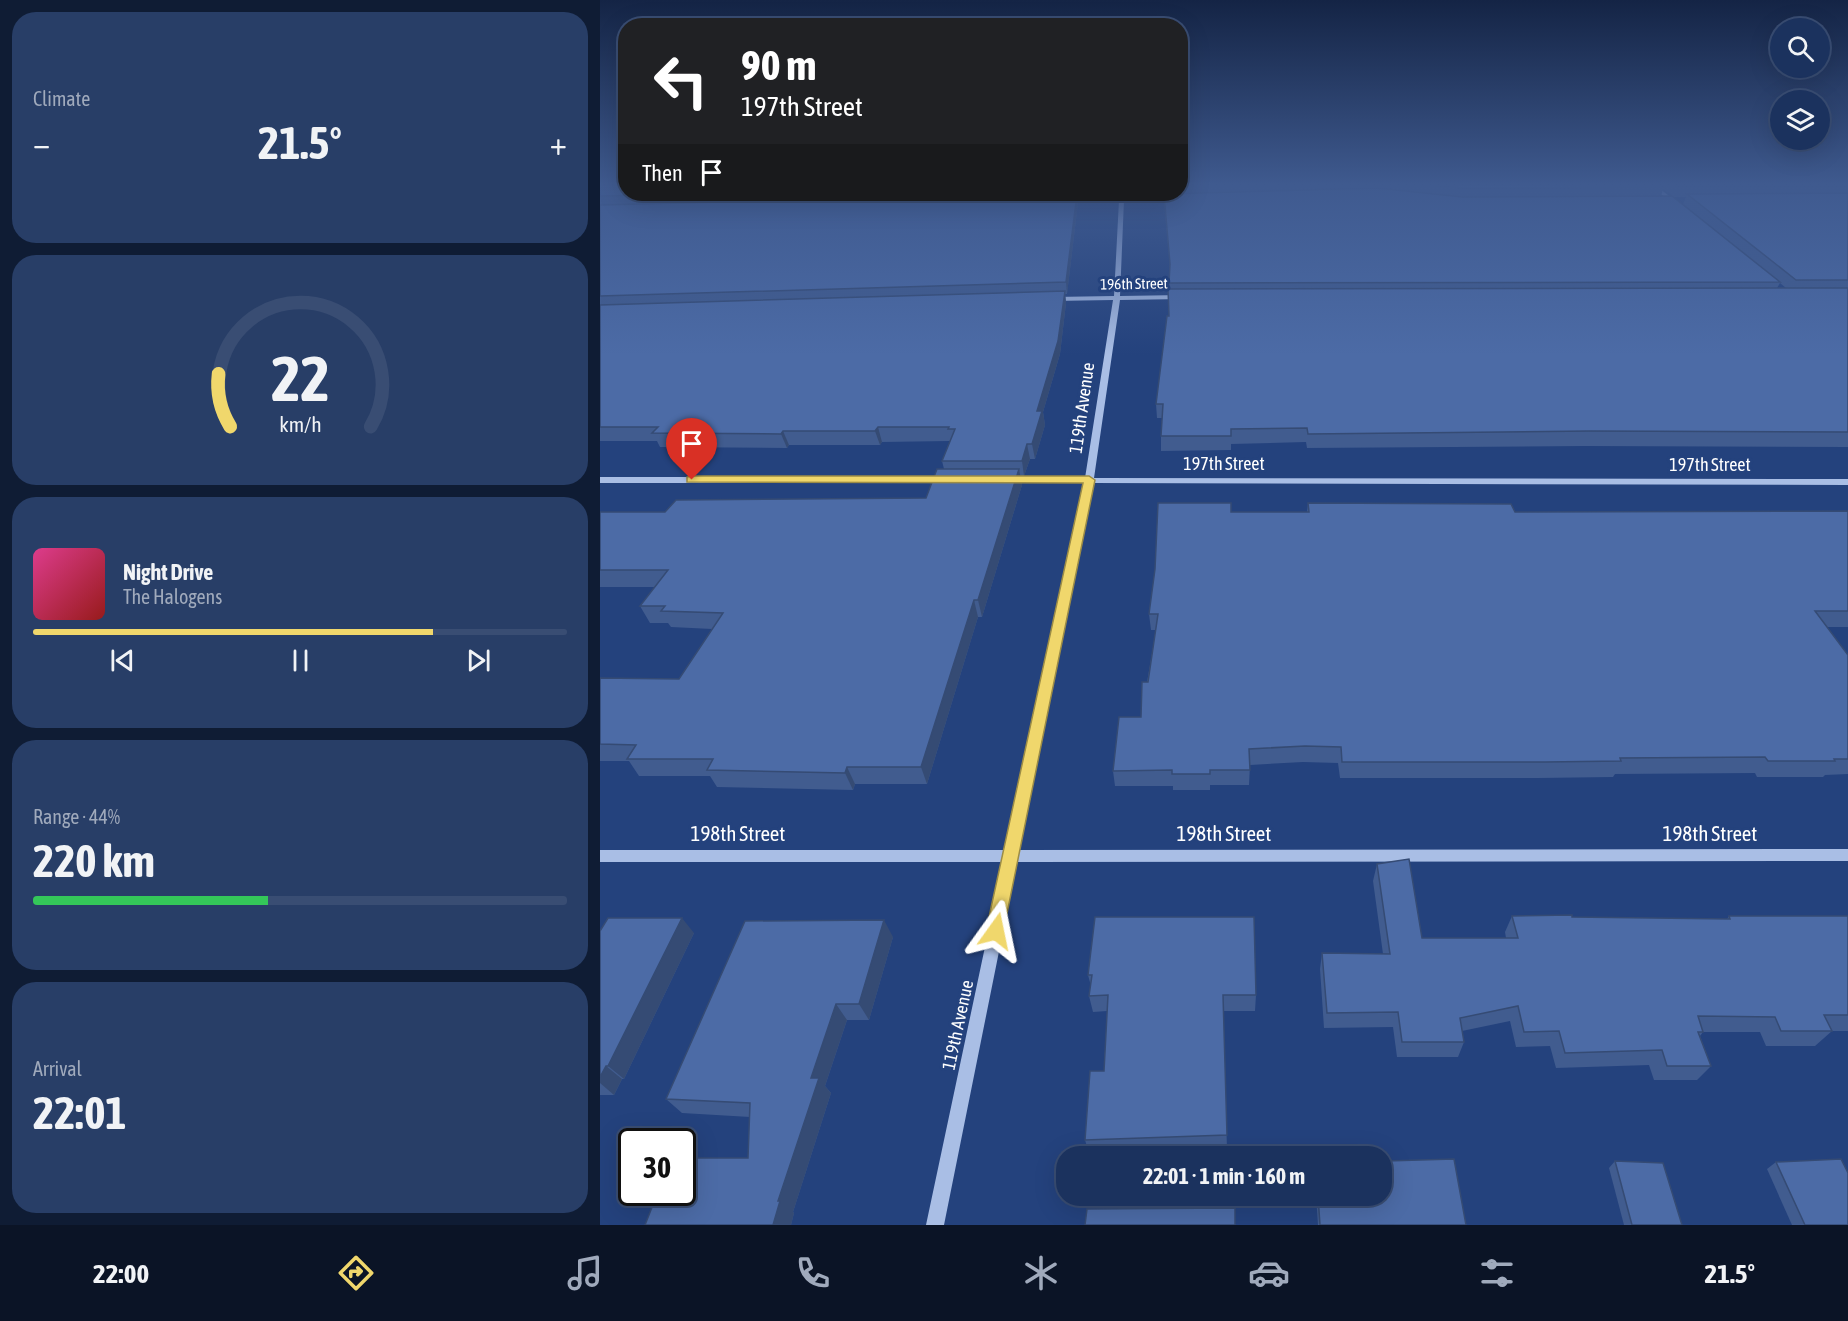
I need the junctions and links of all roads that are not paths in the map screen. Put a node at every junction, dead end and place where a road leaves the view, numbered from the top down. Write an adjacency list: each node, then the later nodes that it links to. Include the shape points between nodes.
1 (1119, 241): 2 (street, 119th Avenue)
2 (1117, 297): 3 (street, 196th Street); 4 (street, 196th Street); 8 (street, 119th Avenue)
3 (1187, 297)
4 (1043, 299)
5 (600, 480): 6 (street)
6 (952, 480)
7 (999, 480): 8 (street, 197th Street)
8 (1089, 480): 9 (street, 197th Street); 10 (street, 119th Avenue)
9 (1848, 482)
10 (1012, 855): 11 (street, 198th Street); 12 (street, 198th Street); 13 (street, 119th Avenue)
11 (1848, 855)
12 (600, 856)
13 (935, 1225)

